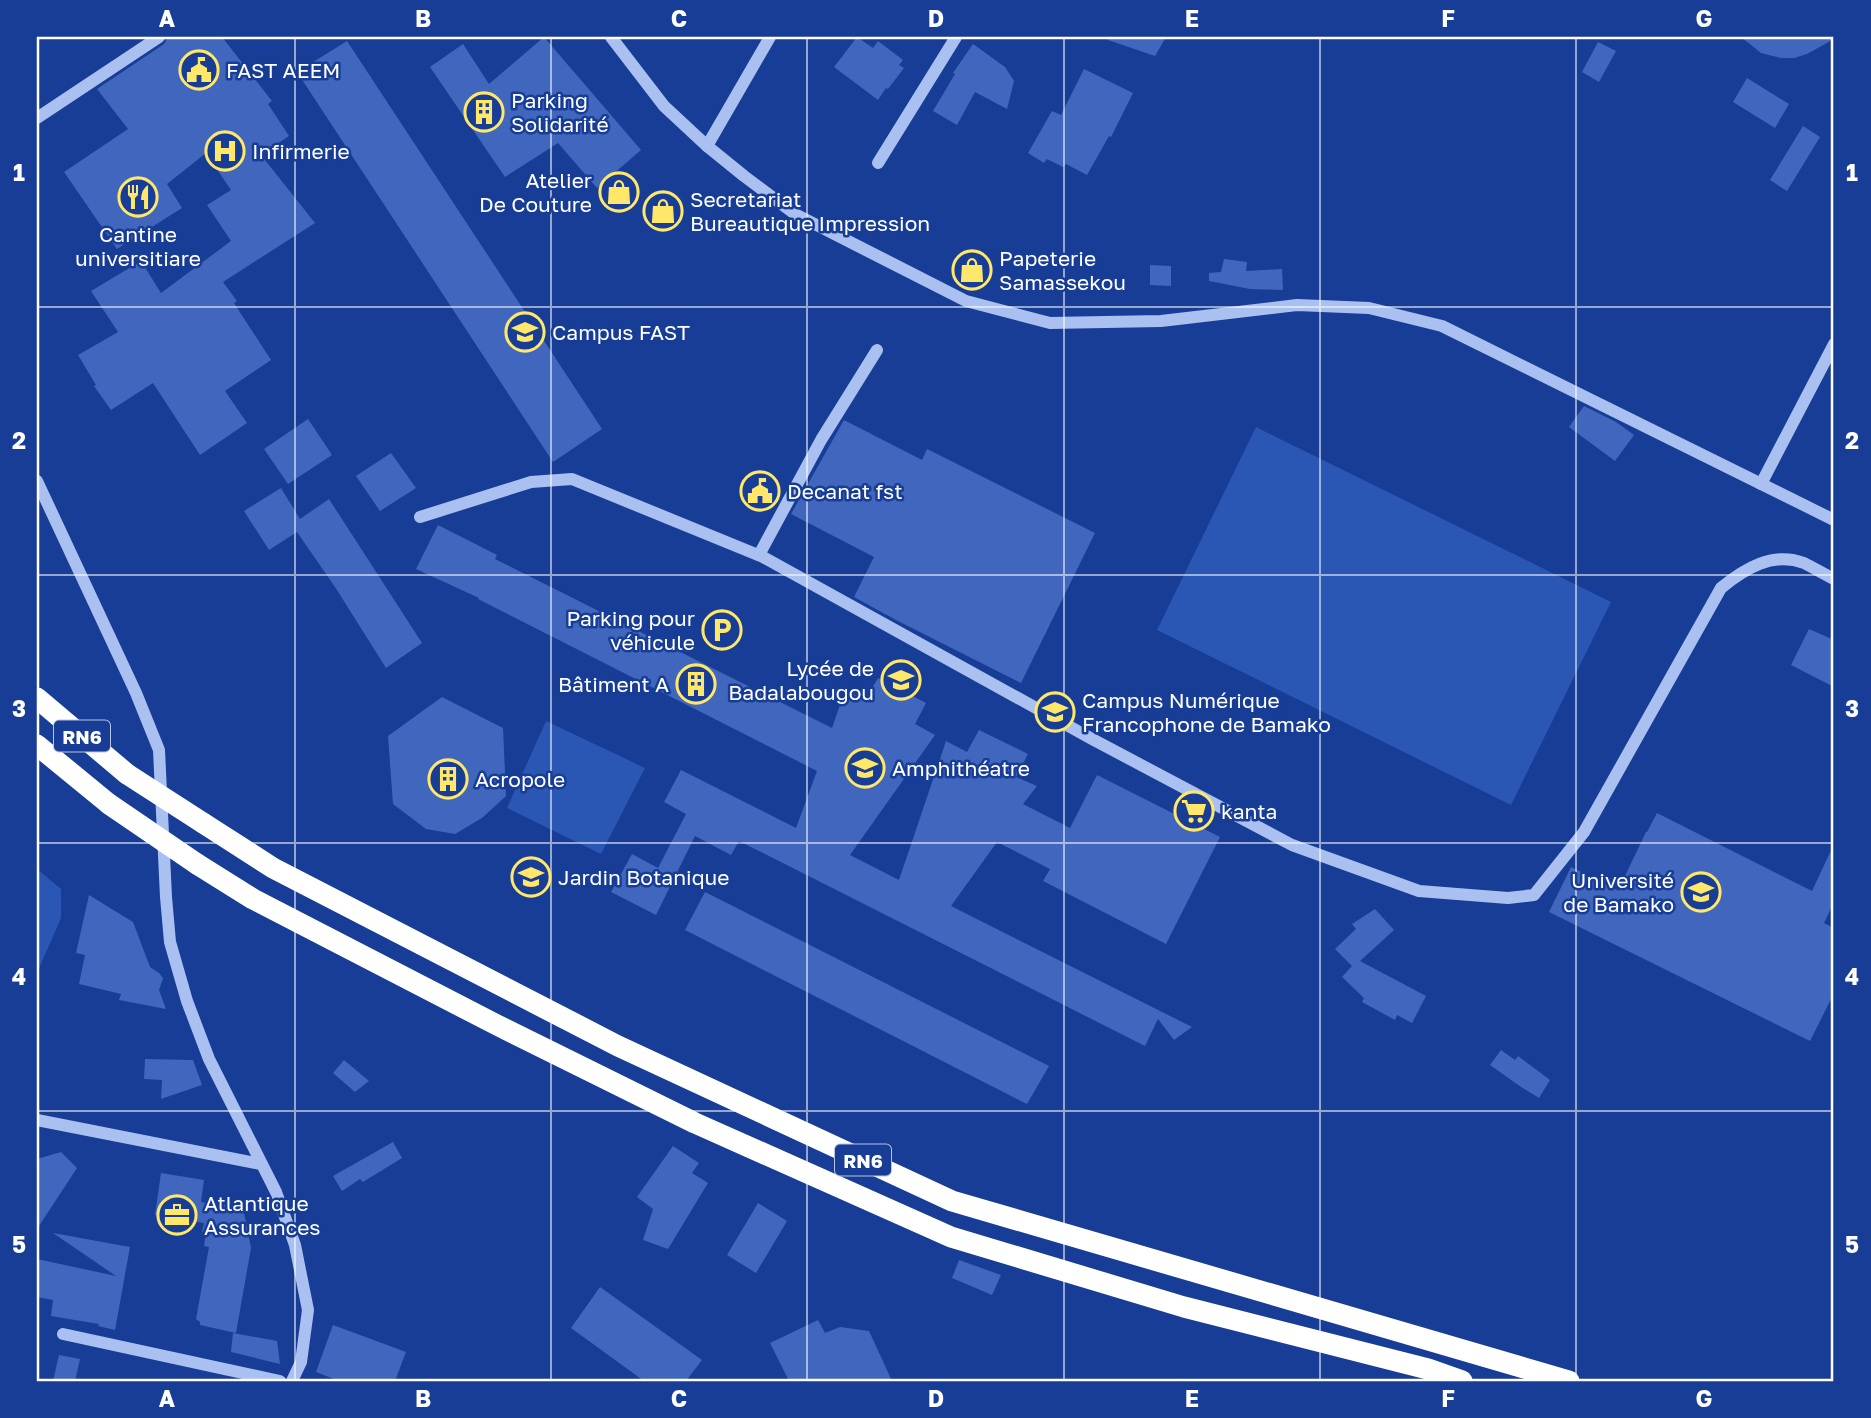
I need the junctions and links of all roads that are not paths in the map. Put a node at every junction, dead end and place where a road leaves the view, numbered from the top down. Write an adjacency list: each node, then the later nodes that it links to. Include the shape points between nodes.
1 (159, 37): 5 (street)
2 (611, 37): 6 (street, via 664,106)
3 (770, 37): 6 (street)
4 (956, 37): 7 (street)
5 (37, 118)
6 (707, 146): 11 (street, via 795,214 967,301 1050,323 1161,321 1297,305 1369,308 1442,326)
7 (878, 163)
8 (1834, 344): 11 (street)
9 (877, 350): 14 (street, via 821,440)
10 (37, 481): 19 (street, via 159,750 170,942 209,1059)
11 (1761, 484): 13 (street)
12 (420, 517): 14 (street, via 531,482 572,479)
13 (1834, 520)
14 (759, 555): 15 (street, via 1292,845 1419,891 1508,898 1535,895 1584,832 1721,588 1740,572 1771,559 1801,562)
15 (1834, 579)
16 (37, 698): 24 (highway, RN6, bridge, via 127,774 273,868 618,1046 952,1201)
17 (37, 745): 23 (highway, RN6, bridge, via 109,804 253,899 695,1123 951,1237 1184,1307)
18 (37, 1120): 19 (street)
19 (261, 1164): 22 (street, via 295,1245 308,1310 301,1362)
20 (64, 1334): 21 (street)
21 (280, 1381)
22 (292, 1381)
23 (1462, 1381)
24 (1569, 1381)

